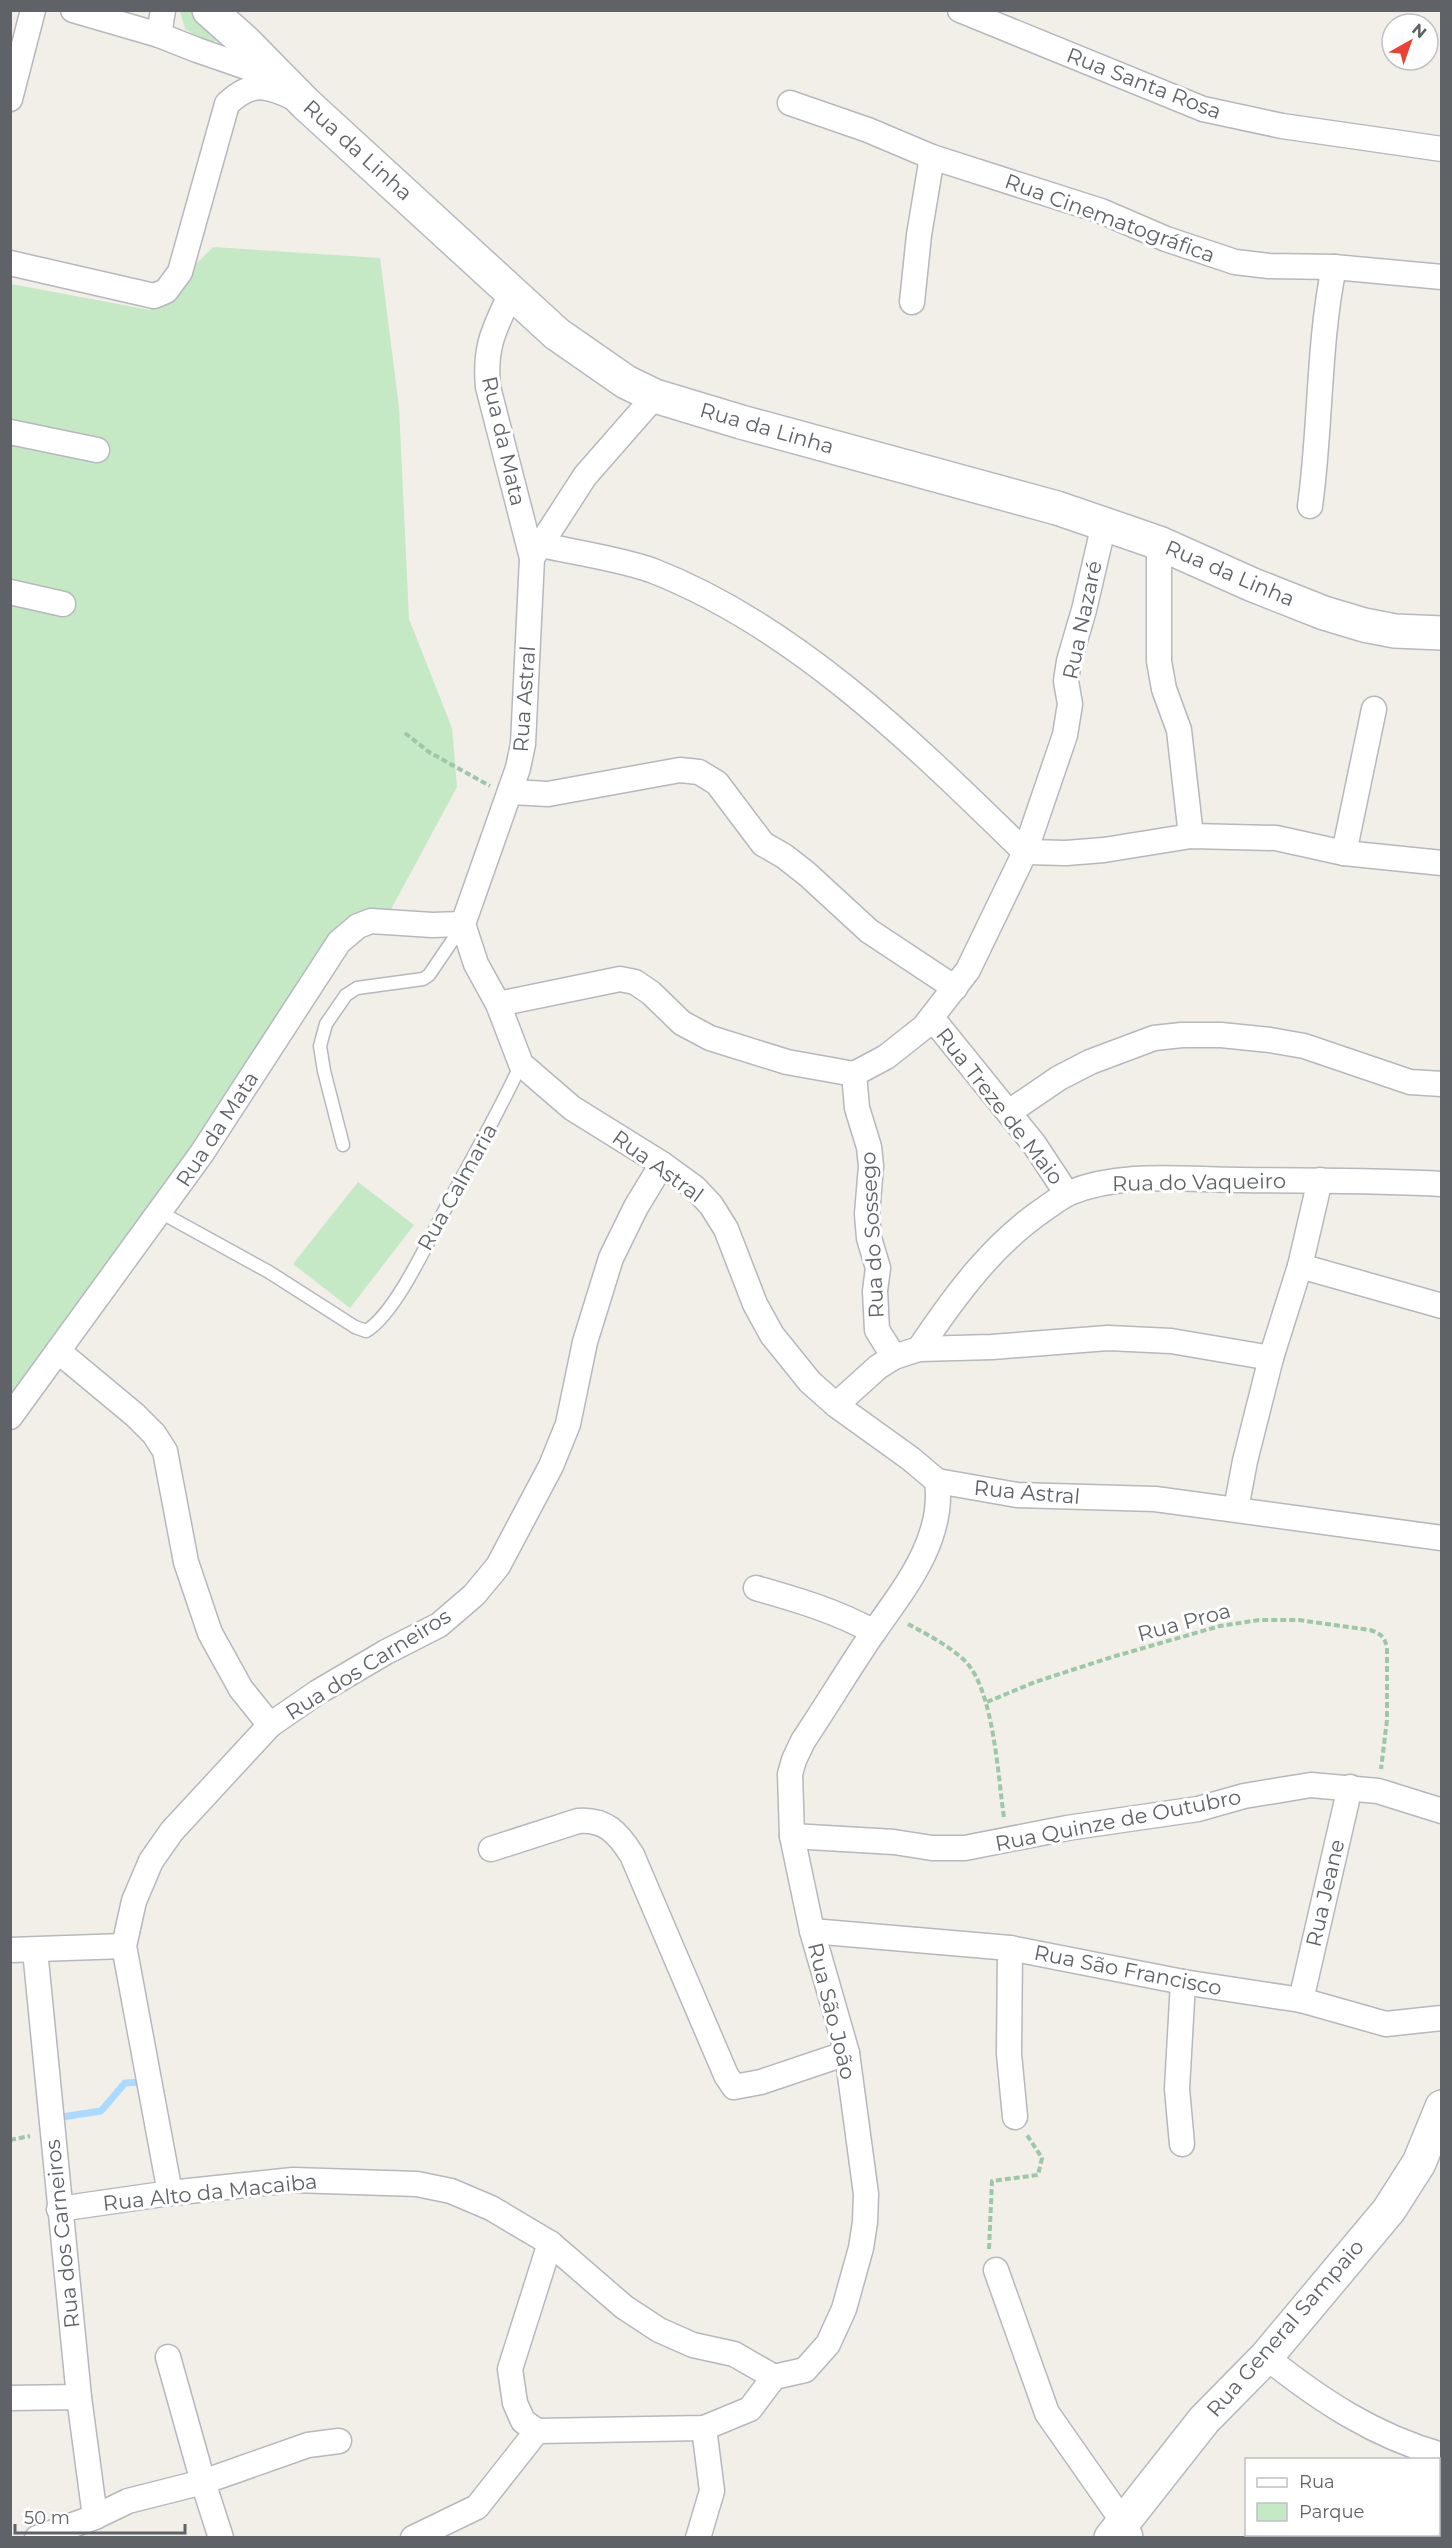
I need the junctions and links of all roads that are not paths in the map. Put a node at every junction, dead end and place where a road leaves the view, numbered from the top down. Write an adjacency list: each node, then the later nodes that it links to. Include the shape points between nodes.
1 (33, 10): 8 (street)
2 (73, 10): 6 (street)
3 (163, 10): 6 (street)
4 (209, 10): 7 (street, Rua da Linha)
5 (960, 10): 11 (street, Rua Santa Rosa, via 1203,110 1282,126)
6 (159, 35): 7 (street)
7 (279, 78): 10 (street, Rua da Linha)
8 (10, 99)
9 (790, 103): 12 (street, Rua Cinematográfica)
10 (306, 104): 13 (street, via 266,87 239,92 227,104 180,272 166,291 154,296); 16 (street, Rua da Linha)
11 (1442, 149)
12 (932, 158): 14 (street, Rua Cinematográfica, via 1101,211 1234,262); 17 (street, via 918,235)
13 (10, 263)
14 (1334, 267): 15 (street, Rua Cinematográfica); 21 (street, via 1325,309)
15 (1442, 277)
16 (512, 291): 18 (street, Rua da Linha, via 557,334 595,362); 24 (street, Rua da Mata, via 490,339 488,387)
17 (912, 302)
18 (655, 396): 22 (street, Rua da Linha, via 1004,492); 24 (street, Rua Astral, via 585,476)
19 (10, 432): 20 (street)
20 (97, 450)
21 (1311, 506)
22 (1104, 524): 23 (street, Rua da Linha); 31 (street, Rua Nazaré, via 1069,661 1066,681 1070,704 1065,735)
23 (1159, 543): 27 (street, Rua da Linha, via 1324,613 1364,625); 30 (street, via 1159,661 1179,730)
24 (536, 551): 29 (street, Rua Astral, via 523,744); 31 (street, via 649,570 703,593 783,641 869,708)
25 (10, 592): 26 (street)
26 (63, 604)
27 (1442, 633)
28 (1374, 710): 32 (street)
29 (511, 792): 34 (street, Rua Astral); 35 (street, via 548,794 680,770 699,772 717,783 763,844 807,874 868,931)
30 (1191, 836): 31 (street, via 1104,850); 32 (street, via 1276,838)
31 (1025, 852): 35 (street, Rua Nazaré, via 968,970)
32 (1344, 853): 33 (street)
33 (1442, 863)
34 (463, 924): 36 (street, Rua Astral, via 476,964); 42 (lane, via 429,975 413,982 357,988 346,995 326,1024 320,1046); 47 (street, Rua da Mata, via 371,921 347,934)
35 (955, 988): 37 (street, Rua Nazaré)
36 (498, 1005): 38 (street, Rua Astral); 39 (street, via 620,980 635,982 682,1023 711,1038 787,1062)
37 (932, 1018): 39 (street, Rua Nazaré, via 886,1057); 41 (street, Rua Treze de Maio)
38 (520, 1064): 43 (street, Rua Astral, via 572,1108); 47 (lane, Rua Calmaria, via 492,1125 389,1308 366,1331)
39 (854, 1074): 52 (street, Rua do Sossego, via 857,1108 871,1166 867,1214 878,1268 877,1330)
40 (1442, 1084): 41 (street, via 1410,1082 1304,1047 1270,1040 1182,1035 1154,1038 1089,1062)
41 (1009, 1112): 46 (street, Rua Treze de Maio)
42 (343, 1145)
43 (662, 1164): 54 (street, Rua Astral, via 711,1205 726,1229 755,1304 772,1335 803,1374); 61 (street, Rua dos Carneiros, via 611,1258 585,1342 568,1424 551,1466 498,1566 474,1595 439,1625 327,1686)
44 (1320, 1180): 45 (street, Rua do Vaqueiro); 46 (street, Rua do Vaqueiro, via 1135,1180); 48 (street)
45 (1442, 1184)
46 (1067, 1194): 50 (street, Rua do Vaqueiro, via 1024,1222 979,1268)
47 (160, 1212): 51 (street, Rua da Mata)
48 (1300, 1266): 49 (street); 53 (street)
49 (1442, 1306)
50 (919, 1349): 52 (street); 53 (street, via 1108,1338 1171,1341)
51 (58, 1351): 55 (street, Rua da Mata); 61 (street, via 135,1415 165,1451 186,1562 210,1633 241,1689)
52 (894, 1357): 54 (street, via 866,1376)
53 (1271, 1358): 57 (street)
54 (836, 1405): 56 (street, Rua Astral)
55 (10, 1418)
56 (937, 1481): 57 (street, Rua Astral, via 1017,1495 1155,1499); 60 (street, Rua São João, via 938,1511 932,1534 917,1569)
57 (1236, 1509): 58 (street, Rua Astral)
58 (1442, 1538)
59 (756, 1588): 60 (street, via 844,1616)
60 (874, 1632): 64 (street, Rua São João, via 794,1760 790,1774)
61 (270, 1725): 67 (street, Rua dos Carneiros, via 178,1823 151,1861 134,1901)
62 (1350, 1787): 63 (street, Rua Quinze de Outubro, via 1378,1791); 64 (street, Rua Quinze de Outubro, via 1311,1785 1244,1796 1198,1809 965,1848); 72 (street, Rua Jeane)
63 (1442, 1811)
64 (792, 1836): 66 (street, Rua São João)
65 (491, 1849): 74 (street, via 578,1821 592,1820 615,1832 632,1855 734,2087)
66 (812, 1931): 68 (street, Rua São Francisco); 74 (street, Rua São João)
67 (124, 1946): 70 (street); 78 (street, Rua dos Carneiros)
68 (1010, 1948): 71 (street, Rua São Francisco); 76 (street, via 1009,2054)
69 (10, 1950): 70 (street)
70 (35, 1950): 79 (street, Rua dos Carneiros)
71 (1183, 1982): 72 (street, Rua São Francisco); 77 (street, via 1178,2089)
72 (1301, 2000): 73 (street, Rua São Francisco, via 1386,2024)
73 (1442, 2018)
74 (847, 2053): 84 (street, Rua São João, via 866,2193 861,2248 844,2309 828,2344 806,2370)
75 (1442, 2108): 83 (street, Rua General Sampaio, via 1419,2163 1389,2210)
76 (1015, 2117)
77 (1182, 2144)
78 (170, 2193): 79 (street, Rua Alto da Macaiba); 80 (street, Rua Alto da Macaiba, via 293,2180 417,2184 451,2191 491,2208)
79 (59, 2209): 85 (street, Rua dos Carneiros)
80 (550, 2243): 84 (street, Rua Alto da Macaiba, via 624,2307 659,2330 693,2345 734,2354); 88 (street, via 510,2369 515,2403 523,2421)
81 (996, 2270): 93 (street, via 1047,2413)
82 (168, 2357): 91 (street)
83 (1266, 2357): 90 (street, via 1355,2421 1408,2446); 93 (street, Rua General Sampaio, via 1204,2420)
84 (774, 2377): 87 (street, via 750,2409)
85 (79, 2397): 86 (street); 92 (street, Rua dos Carneiros)
86 (10, 2398)
87 (704, 2428): 88 (street); 97 (street, via 712,2491)
88 (537, 2431): 94 (street, via 477,2507)
89 (339, 2441): 91 (street, via 308,2445)
90 (1442, 2455)
91 (203, 2482): 92 (street, via 128,2501); 96 (street)
92 (95, 2517): 95 (street)
93 (1122, 2533)
94 (414, 2537)
95 (37, 2538)
96 (221, 2538)
97 (698, 2538)

